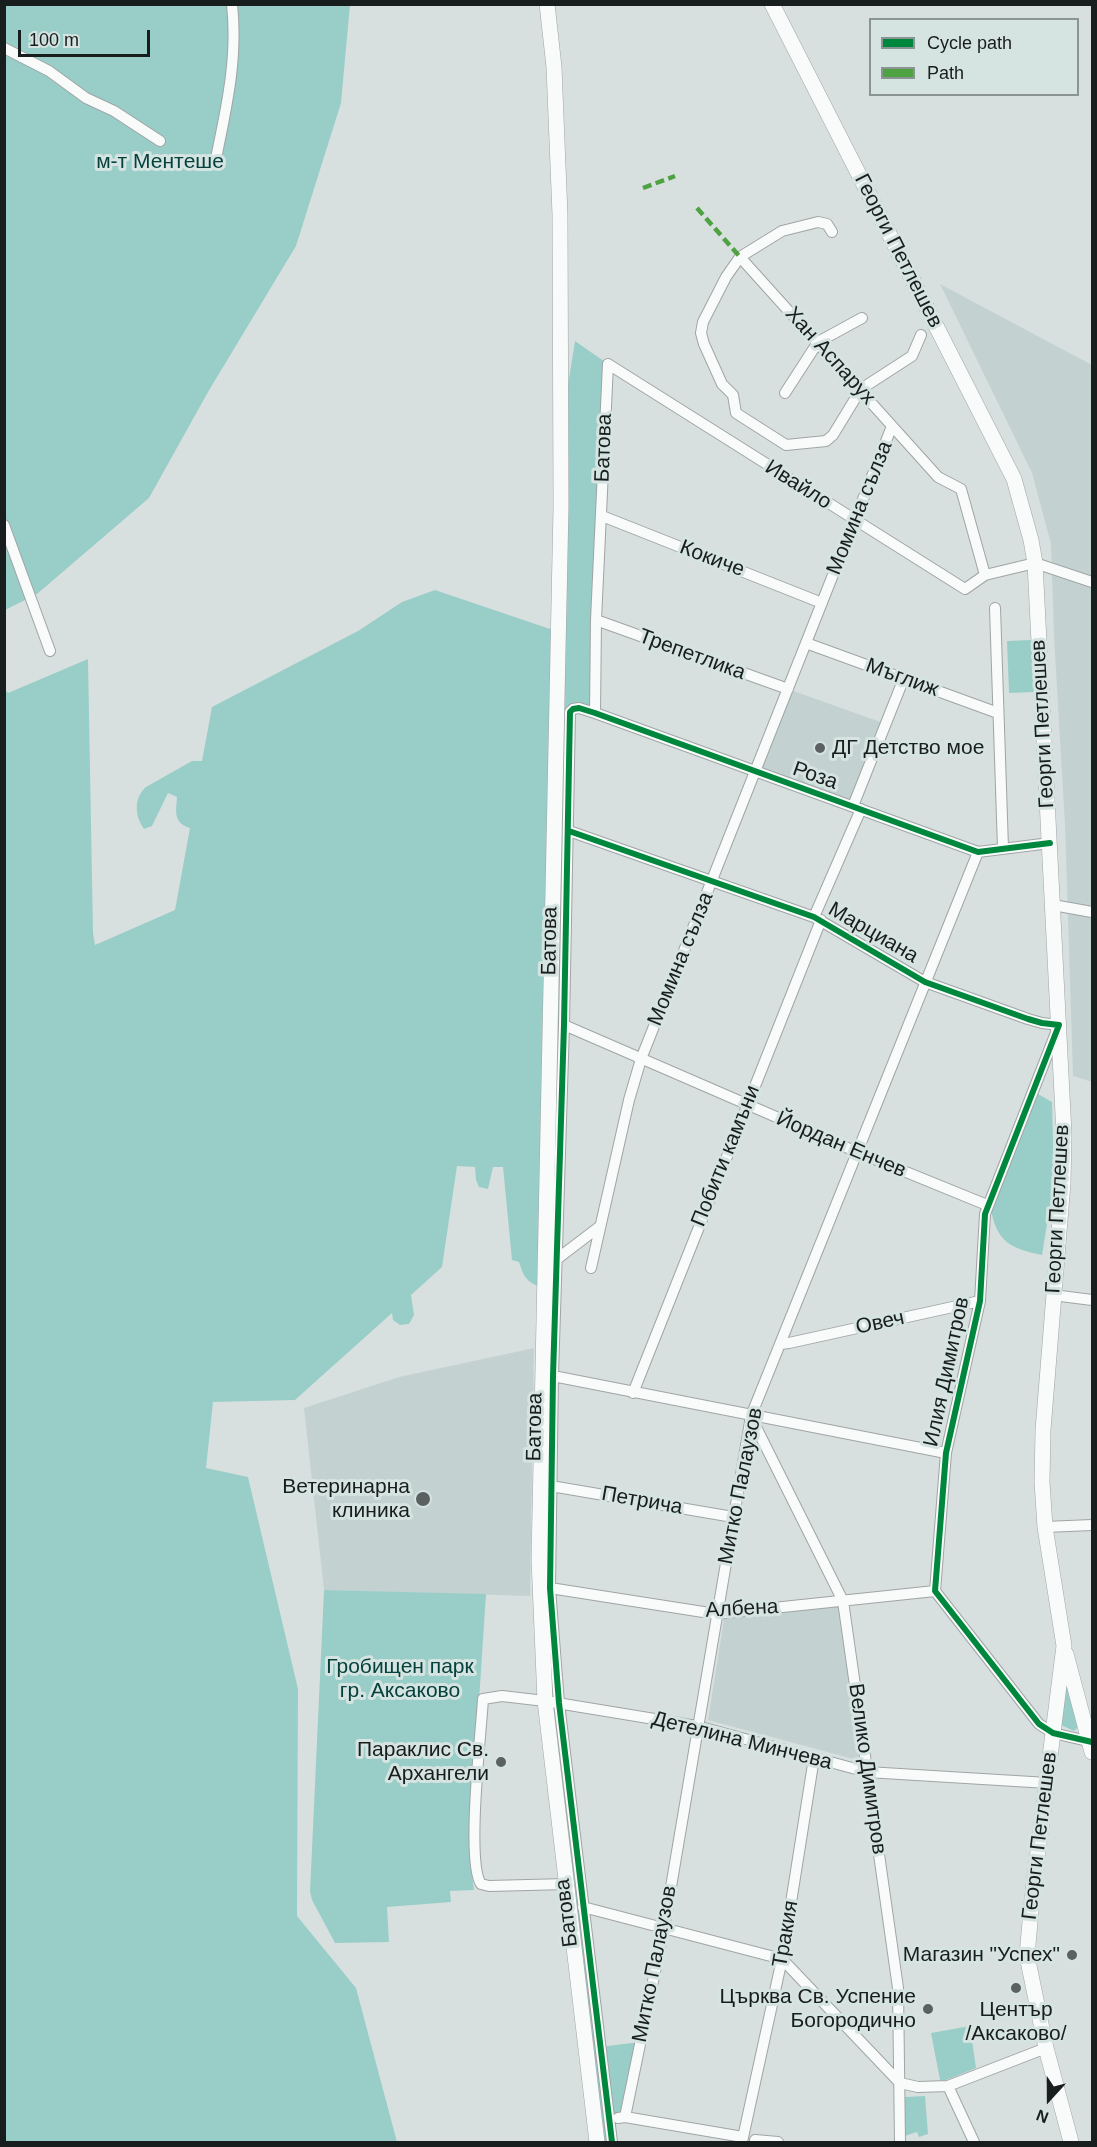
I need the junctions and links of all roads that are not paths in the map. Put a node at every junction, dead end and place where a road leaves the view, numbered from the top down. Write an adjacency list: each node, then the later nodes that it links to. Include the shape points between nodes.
1 (232, 4): 6 (street, via 232,81)
2 (547, 4): 69 (main road, via 554,67 560,215 561,507 539,1559)
3 (772, 4): 19 (main road, Георги Петлешев, via 1014,479)
4 (4, 48): 5 (street, via 49,71 86,98)
5 (160, 141)
6 (215, 163)
7 (832, 232): 8 (street, via 827,224 818,222 782,231)
8 (740, 257): 11 (street, Хан Аспарух); 13 (street, via 701,328 722,384 733,395 736,413 781,443 829,439)
9 (862, 318): 11 (street)
10 (921, 335): 13 (street, via 912,356)
11 (818, 342): 13 (street, Хан Аспарух); 14 (street)
12 (608, 364): 16 (street, Батова); 17 (street, Ивайло)
13 (861, 389): 15 (street, Хан Аспарух)
14 (785, 393)
15 (892, 426): 17 (street, Момина сълза); 20 (street, Хан Аспарух, via 938,477 961,489)
16 (602, 516): 22 (street, Кокиче); 24 (street, Батова)
17 (855, 520): 20 (street, Ивайло, via 966,589); 22 (street, Момина сълза)
18 (4, 525): 26 (street)
19 (1035, 563): 20 (street, Ивайло); 21 (street); 35 (main road, Георги Петлешев)
20 (985, 575)
21 (1092, 582)
22 (822, 603): 25 (street, Момина сълза)
23 (994, 608): 31 (street)
24 (596, 620): 28 (street, Трепетлика); 30 (street, Батова)
25 (806, 643): 27 (street, Мъглиж); 28 (street, Момина сълза)
26 (50, 651)
27 (904, 678): 31 (street, Мъглиж); 33 (street, Побити камъни)
28 (788, 689): 32 (street, Момина сълза)
29 (573, 709): 30 (street, Роза); 34 (street, Батова)
30 (595, 712): 32 (street, Роза)
31 (998, 713): 36 (street)
32 (755, 773): 33 (street, Роза); 38 (street, Момина сълза)
33 (857, 808): 37 (street, Роза); 41 (street, Побити камъни)
34 (569, 831): 38 (street, Марциана); 43 (street, Батова)
35 (1050, 843): 36 (street, Роза); 39 (main road, Георги Петлешев)
36 (1003, 848): 37 (street, Роза)
37 (978, 852): 42 (street, Митко Палаузов)
38 (712, 881): 41 (street, Марциана); 45 (street, Момина сълза)
39 (1053, 905): 40 (street); 44 (main road, Георги Петлешев)
40 (1092, 912)
41 (817, 919): 42 (street, Марциана); 46 (street, Побити камъни)
42 (925, 982): 44 (street, Марциана, via 1028,1019); 47 (street, Митко Палаузов)
43 (564, 1025): 45 (street, Йордан Енчев); 50 (street, Батова)
44 (1059, 1025): 48 (street, Илия Димитров); 52 (main road, Георги Петлешев, via 1063,1183)
45 (641, 1059): 46 (street, Йордан Енчев); 49 (street, Момина сълза)
46 (747, 1105): 47 (street, Йордан Енчев); 57 (street, Побити камъни)
47 (856, 1152): 48 (street, Йордан Енчев); 55 (street, Митко Палаузов)
48 (987, 1205): 54 (street, Илия Димитров)
49 (599, 1227): 50 (street); 51 (street, Момина сълза)
50 (557, 1259): 56 (street, Батова)
51 (591, 1268)
52 (1053, 1294): 53 (street); 63 (main road, Георги Петлешев, via 1043,1430)
53 (1092, 1300)
54 (980, 1301): 55 (street, Овеч); 59 (street, Илия Димитров)
55 (780, 1344): 58 (street, Митко Палаузов)
56 (553, 1376): 57 (street); 60 (street, Батова)
57 (633, 1393): 58 (street)
58 (750, 1416): 59 (street); 61 (street, Митко Палаузов); 66 (street, Велико Димитров)
59 (946, 1453): 65 (street, Илия Димитров)
60 (551, 1486): 61 (street, Петрича); 64 (street, Батова)
61 (733, 1517): 67 (street, Митко Палаузов)
62 (1092, 1525): 63 (street)
63 (1045, 1527): 68 (main road, Георги Петлешев)
64 (550, 1588): 67 (street, Албена); 69 (street, Батова)
65 (935, 1591): 66 (street, Албена); 71 (street, via 1039,1724)
66 (843, 1601): 67 (street, Албена); 74 (street, Велико Димитров)
67 (716, 1614): 70 (street, Митко Палаузов)
68 (1064, 1646): 71 (main road, Георги Петлешев); 72 (main road)
69 (552, 1702): 70 (street, Детелина Минчева); 76 (main road); 76 (street, Детелина Минчева, via 502,1696 483,1700 473,1850 481,1884); 77 (street, Батова)
70 (697, 1726): 73 (street, Детелина Минчева); 78 (street, Митко Палаузов)
71 (1053, 1733): 72 (street); 75 (main road, Георги Петлешев)
72 (1091, 1745)
73 (814, 1758): 74 (street, Детелина Минчева); 79 (street, Тракия)
74 (867, 1772): 75 (street, Детелина Минчева); 81 (street, Велико Димитров, via 898,1988)
75 (1047, 1783): 80 (main road, Георги Петлешев, via 1027,1956)
76 (567, 1884): 84 (main road)
77 (583, 1907): 78 (street); 84 (street, Батова)
78 (664, 1928): 79 (street); 83 (street, Митко Палаузов)
79 (782, 1959): 81 (street); 85 (street, Тракия)
80 (1046, 2048): 82 (street); 92 (main road, Георги Петлешев)
81 (900, 2083): 82 (street); 90 (street, Велико Димитров)
82 (948, 2086): 91 (street)
83 (625, 2117): 84 (street); 85 (street)
84 (601, 2120): 87 (main road); 88 (street, Батова)
85 (742, 2140)
86 (756, 2140): 89 (street)
87 (597, 2142)
88 (612, 2142)
89 (778, 2142)
90 (900, 2142)
91 (974, 2142)
92 (1071, 2142)

